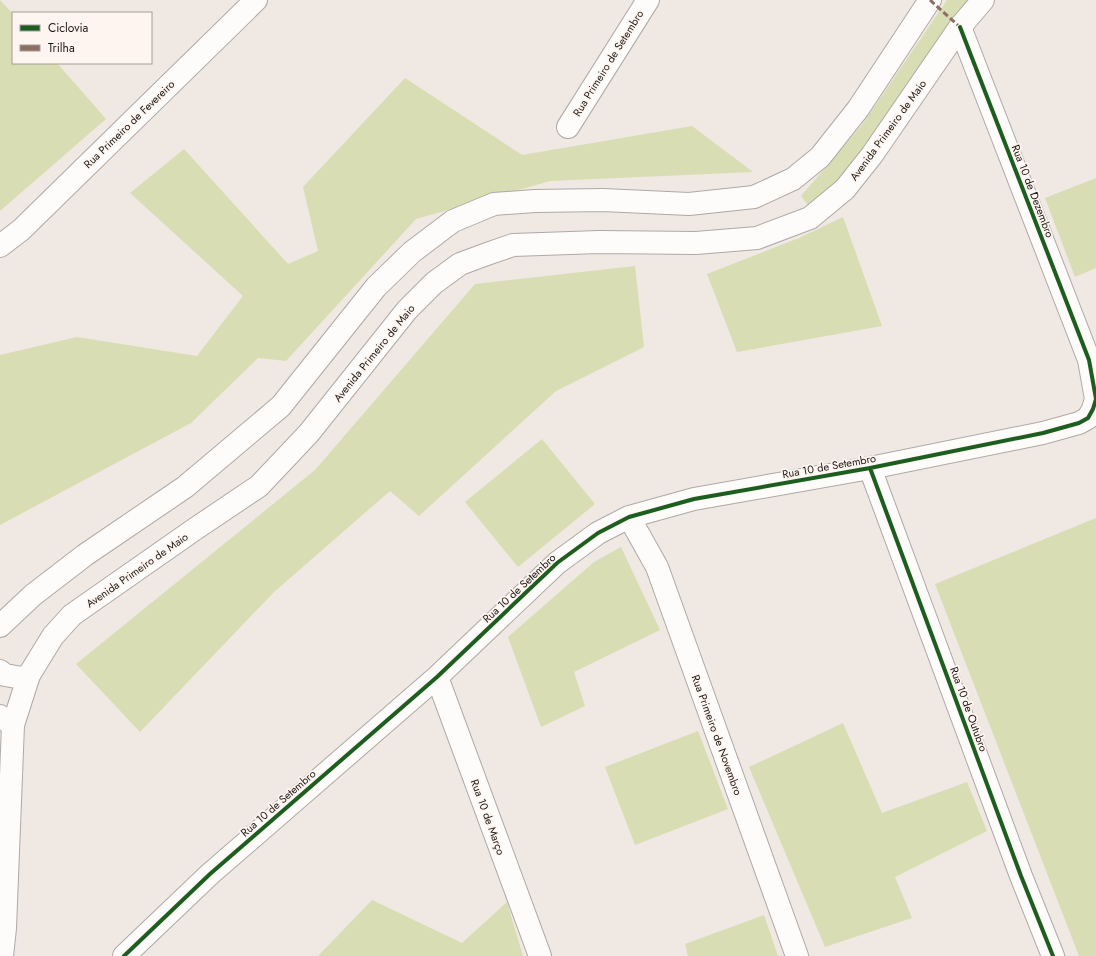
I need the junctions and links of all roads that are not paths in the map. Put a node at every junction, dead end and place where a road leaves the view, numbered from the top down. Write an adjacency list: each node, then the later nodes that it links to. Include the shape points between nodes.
1 (256, 0): 7 (street, Rua Primeiro de Fevereiro, via 20,230)
2 (648, 0): 6 (street, Rua Primeiro de Setembro)
3 (930, 0): 11 (street, via 858,109 820,157 793,179 754,197 689,204 602,200 494,204 453,220 412,252 376,287 281,406 184,487 85,555 33,595)
4 (983, 0): 5 (street, Avenida Primeiro de Maio)
5 (960, 28): 8 (street, Rua 10 de Dezembro); 13 (street, Avenida Primeiro de Maio, via 872,155 845,189 810,218 757,238 696,243 599,242 513,245 460,264 434,283 407,310 309,433 259,486 72,615 53,636)
6 (568, 127)
7 (0, 246)
8 (1089, 360): 9 (street, Rua 10 de Setembro, via 1096,399 1094,409 1088,418 1079,423 1043,434)
9 (870, 468): 10 (street, Rua 10 de Setembro, via 694,499); 20 (street, Rua 10 de Outubro)
10 (629, 518): 14 (street, Rua 10 de Setembro, via 598,533 558,563); 19 (street, Rua Primeiro de Novembro, via 657,567)
11 (0, 626)
12 (0, 671): 13 (street, via 5,675 22,678)
13 (29, 675): 15 (street, Avenida Primeiro de Maio)
14 (436, 677): 17 (street, Rua 10 de Setembro, via 210,874); 18 (street, Rua 10 de Março)
15 (7, 721): 16 (street, Avenida Primeiro de Maio, via 5,928)
16 (2, 956)
17 (124, 956)
18 (540, 956)
19 (797, 956)
20 (1053, 956)

